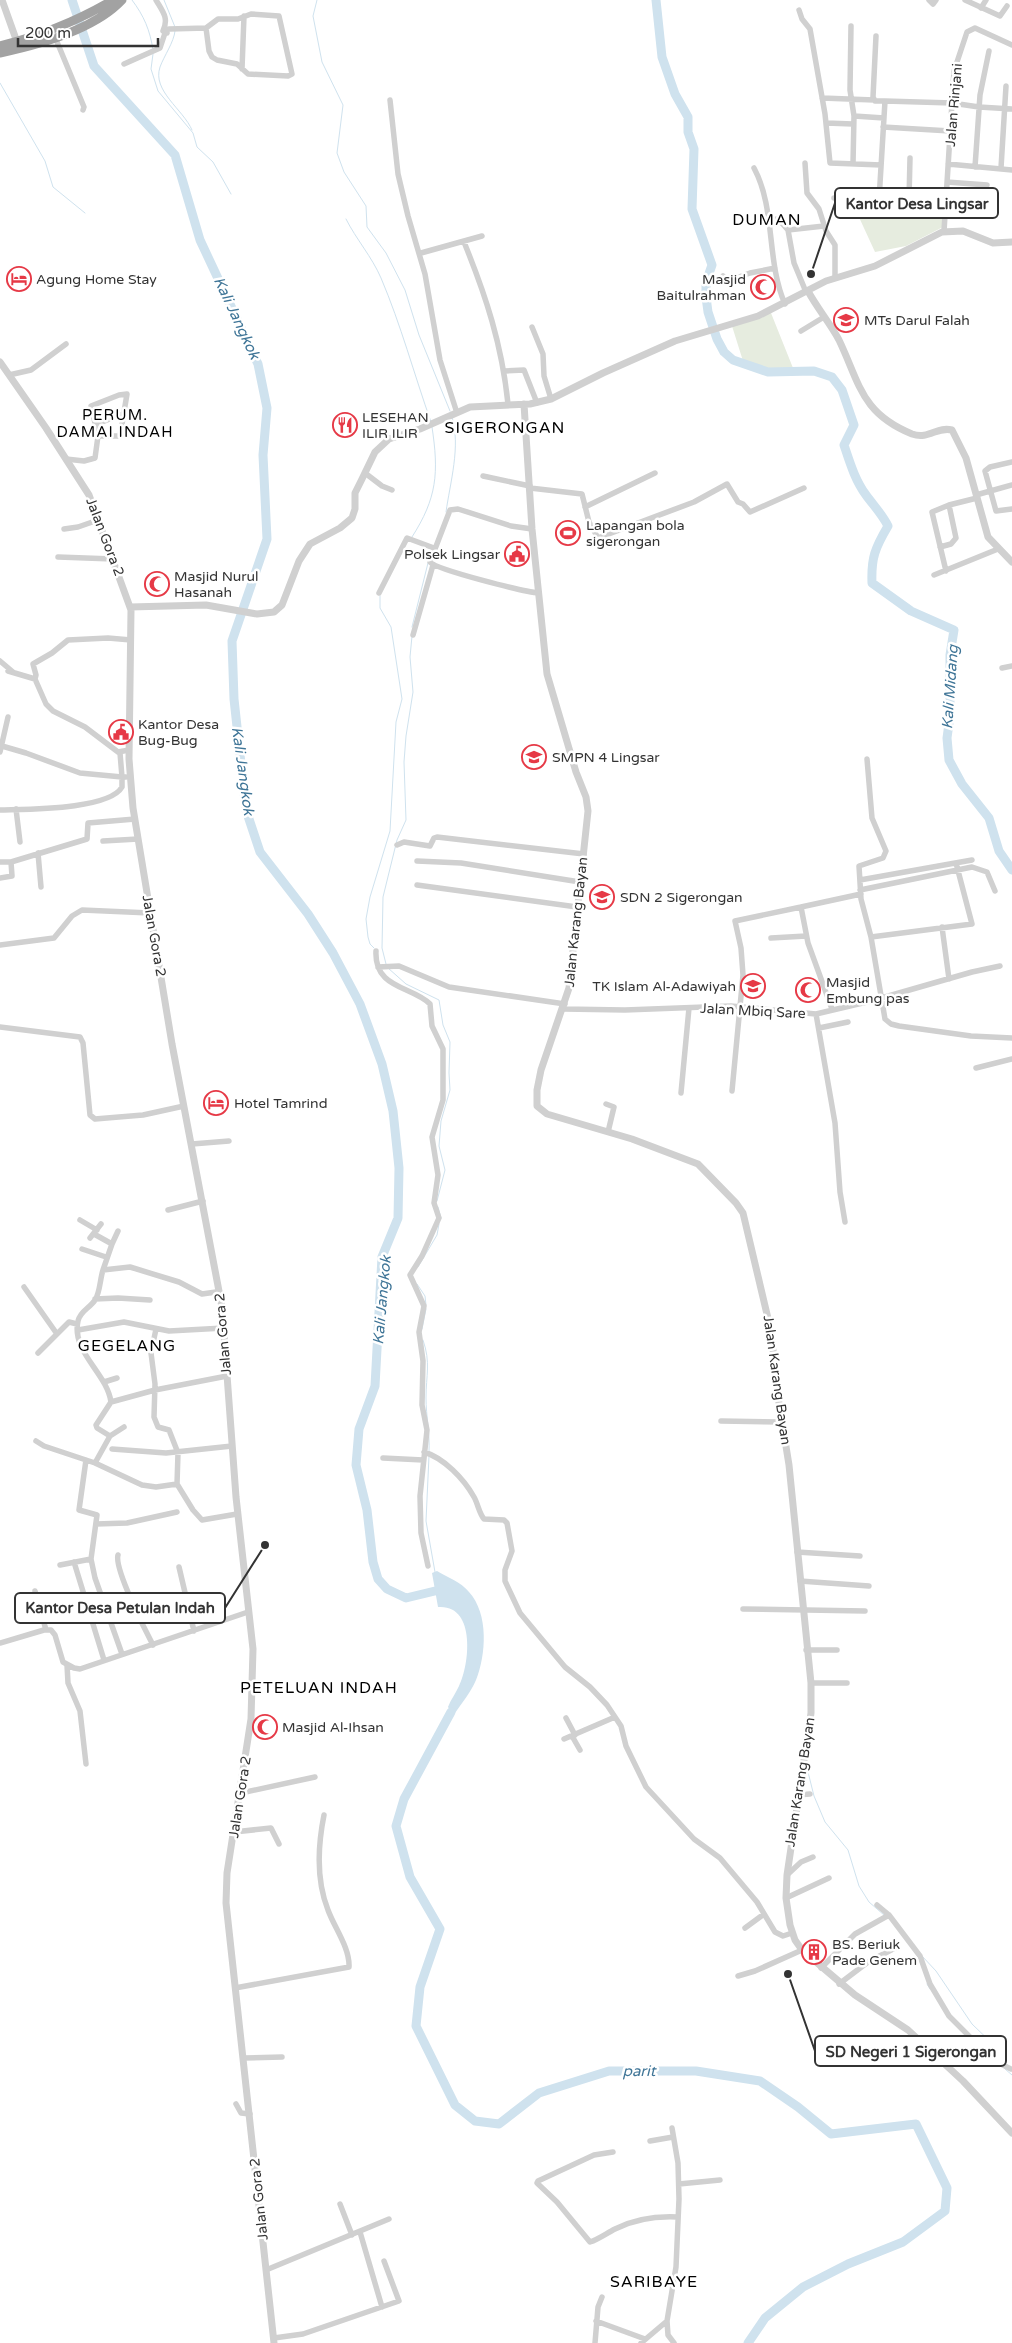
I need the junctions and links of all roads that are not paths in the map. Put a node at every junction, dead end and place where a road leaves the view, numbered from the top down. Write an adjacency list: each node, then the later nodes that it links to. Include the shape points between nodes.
1 (2, 0): 19 (street)
2 (113, 0): 13 (highway)
3 (122, 0): 13 (highway)
4 (156, 0): 16 (street)
5 (929, 0): 6 (street, via 933,4)
6 (936, 0)
7 (965, 0): 10 (street)
8 (986, 0): 10 (street)
9 (1007, 6): 10 (street, via 1000,16)
10 (980, 8)
11 (799, 10): 27 (street, via 809,27)
12 (244, 16): 15 (street, via 218,19); 25 (street); 25 (street, via 279,16 293,72 288,76 250,75)
13 (92, 17): 17 (highway)
14 (851, 26): 28 (street)
15 (206, 28): 16 (street); 25 (street, via 212,57 237,64)
16 (170, 29): 24 (street, via 157,50)
17 (57, 33): 19 (highway); 23 (highway); 36 (street)
18 (876, 36): 30 (street)
19 (17, 42): 21 (highway)
20 (1012, 45): 32 (street, Jalan Rinjani, via 970,28 955,66)
21 (0, 46)
22 (989, 52): 33 (street)
23 (0, 53)
24 (124, 64)
25 (242, 69)
26 (1006, 86): 34 (street)
27 (822, 98): 28 (street); 39 (street)
28 (850, 98): 30 (street); 37 (street)
29 (390, 100): 65 (street, via 398,174)
30 (874, 100): 31 (street)
31 (885, 101): 32 (street); 38 (street)
32 (952, 103): 33 (street); 42 (street, Jalan Rinjani)
33 (979, 107): 34 (street); 48 (street)
34 (1005, 109): 35 (street); 50 (street)
35 (1012, 109)
36 (83, 110)
37 (854, 116): 38 (street); 40 (street)
38 (884, 118): 41 (street)
39 (826, 123): 40 (street); 45 (street, via 830,163)
40 (853, 124): 45 (street)
41 (883, 127): 42 (street); 47 (street)
42 (950, 131): 46 (street, Jalan Rinjani)
43 (910, 158): 55 (street)
44 (805, 163): 59 (street, via 807,193 820,212)
45 (853, 164): 47 (street)
46 (948, 164): 48 (street); 52 (street, Jalan Rinjani)
47 (881, 165): 57 (street)
48 (975, 166): 50 (street)
49 (754, 168): 58 (street, via 760,180)
50 (1000, 168): 51 (street)
51 (1012, 170)
52 (947, 182): 53 (street); 56 (street, Jalan Rinjani)
53 (987, 185)
54 (834, 198): 57 (street)
55 (909, 199): 56 (street); 57 (street)
56 (946, 199): 61 (street, Jalan Rinjani)
57 (879, 200)
58 (768, 220): 60 (street, via 778,220); 66 (street)
59 (824, 226): 60 (street); 68 (street, via 835,246)
60 (788, 230): 69 (street, via 794,263)
61 (944, 231): 64 (street, via 963,231 993,244); 68 (street, via 867,270)
62 (482, 236): 63 (street)
63 (464, 242): 65 (street); 76 (street, via 486,298)
64 (1012, 242)
65 (421, 253): 83 (street, via 439,354)
66 (775, 268): 67 (street, via 727,281); 70 (street)
67 (723, 276)
68 (835, 278): 69 (street)
69 (807, 292): 70 (street); 71 (street)
70 (785, 304): 78 (street, via 675,341)
71 (824, 317): 73 (street); 96 (street, via 838,339 858,386 877,414 923,437 947,428 952,430 963,451)
72 (532, 327): 78 (street, via 543,354 544,376)
73 (801, 331)
74 (66, 344): 77 (street, via 29,370)
75 (0, 362): 77 (street, Jalan Gora 2)
76 (505, 371): 79 (street, via 524,370); 80 (street)
77 (9, 375): 86 (street, Jalan Gora 2)
78 (551, 398): 79 (street)
79 (537, 403): 81 (street)
80 (508, 404): 81 (street); 83 (street, via 470,407)
81 (524, 404): 92 (street, Jalan Karang Bayan)
82 (124, 414): 84 (street); 84 (street, via 126,394 90,406); 85 (street, via 120,436)
83 (454, 414): 88 (street, via 386,441)
84 (95, 425): 85 (street)
85 (98, 436): 86 (street, via 94,459)
86 (66, 459): 100 (street, Jalan Gora 2, via 89,495)
87 (1012, 462): 95 (street, via 985,469)
88 (365, 473): 94 (street); 114 (street, via 355,493 352,518 310,544 280,608 266,614 206,604)
89 (656, 473): 98 (street)
90 (483, 476): 92 (street)
91 (1012, 485): 95 (street)
92 (530, 487): 98 (street, via 580,494); 102 (street, Jalan Karang Bayan)
93 (804, 488): 98 (street, via 750,512 738,502 727,484 694,502 598,538)
94 (392, 490)
95 (990, 490): 96 (street); 99 (street, via 996,511)
96 (976, 496): 97 (street); 105 (street, via 988,537)
97 (949, 505): 103 (street, via 956,538 952,544); 103 (street, via 932,512)
98 (585, 507)
99 (1012, 509)
100 (98, 520): 101 (street); 107 (street, Jalan Gora 2)
101 (64, 529)
102 (532, 529): 104 (street, via 510,526 454,509 450,510); 113 (street, Jalan Karang Bayan)
103 (940, 547): 110 (street)
104 (433, 548): 109 (street, via 430,561); 112 (street, via 410,538 391,566)
105 (998, 549): 108 (street); 110 (street)
106 (58, 556): 107 (street)
107 (113, 559): 114 (street, Jalan Gora 2)
108 (1012, 562)
109 (433, 565): 113 (street); 115 (street)
110 (946, 571): 111 (street)
111 (934, 575)
112 (379, 593)
113 (539, 593): 136 (street, Jalan Karang Bayan, via 548,682 587,802)
114 (130, 607): 116 (street, Jalan Gora 2)
115 (413, 635)
116 (131, 640): 120 (street, via 68,640 34,663); 123 (street, Jalan Gora 2)
117 (0, 660): 120 (street, via 11,673)
118 (1012, 666): 119 (street)
119 (1002, 668)
120 (35, 679): 124 (street, via 46,704 53,711 85,727)
121 (8, 717): 122 (street)
122 (1, 749): 127 (street, via 26,753 75,772)
123 (129, 750): 124 (street); 126 (street, Jalan Gora 2)
124 (120, 753): 127 (street)
125 (867, 759): 144 (street, via 872,818 886,852 882,858 859,865)
126 (130, 776): 127 (street); 130 (street, Jalan Gora 2)
127 (122, 777): 129 (street, via 120,790 103,801)
128 (0, 810): 129 (street)
129 (16, 810): 133 (street)
130 (135, 819): 131 (street, Jalan Gora 2); 135 (street, via 88,823 87,839)
131 (138, 839): 132 (street); 152 (street, Jalan Gora 2)
132 (103, 841)
133 (20, 842)
134 (397, 845): 136 (street, via 404,842 430,846 437,837)
135 (38, 853): 140 (street); 147 (street)
136 (584, 854): 145 (street, Jalan Karang Bayan)
137 (972, 860): 141 (street)
138 (417, 861): 145 (street, via 461,863)
139 (0, 862): 140 (street)
140 (11, 862): 143 (street, via 12,876)
141 (956, 863): 142 (street); 144 (street)
142 (957, 871): 148 (street, via 972,867 984,870); 149 (street); 153 (street, via 973,923)
143 (0, 878)
144 (860, 880): 149 (street)
145 (580, 882): 150 (street, Jalan Karang Bayan)
146 (417, 886): 150 (street)
147 (41, 887)
148 (996, 891)
149 (860, 892): 151 (street); 155 (street)
150 (577, 907): 163 (street, Jalan Karang Bayan, via 572,970)
151 (801, 907): 154 (street); 165 (street, via 735,921 743,971)
152 (150, 913): 157 (street, via 82,910 72,916 54,938); 177 (street, Jalan Gora 2)
153 (942, 928): 155 (street); 161 (street)
154 (806, 936): 156 (street); 166 (street)
155 (871, 937): 162 (street)
156 (772, 938)
157 (0, 945)
158 (376, 951): 159 (street)
159 (379, 966): 163 (street, Jalan Mbiq Sare, via 399,966 449,988); 213 (street, via 395,985 430,1004 432,1026 443,1049 443,1100 432,1137 438,1175 434,1203 439,1218 410,1275 424,1303 419,1327 423,1361 422,1405 427,1430)
160 (1000, 966): 161 (street, Jalan Mbiq Sare)
161 (949, 979): 162 (street, Jalan Mbiq Sare)
162 (882, 998): 166 (street, Jalan Mbiq Sare); 171 (street, via 885,1019 891,1024 976,1037)
163 (564, 1006): 164 (street, Jalan Mbiq Sare); 178 (street, Jalan Karang Bayan, via 540,1070 537,1106 546,1114)
164 (689, 1008): 165 (street, Jalan Mbiq Sare); 175 (street)
165 (741, 1008): 167 (street, Jalan Mbiq Sare); 174 (street)
166 (832, 1009): 167 (street, Jalan Mbiq Sare)
167 (816, 1014): 170 (street)
168 (848, 1022): 170 (street)
169 (0, 1028): 177 (street, via 80,1037 90,1115 95,1119 143,1115)
170 (819, 1028): 184 (street, via 835,1123)
171 (1012, 1038)
172 (1012, 1059): 173 (street)
173 (976, 1068)
174 (732, 1091)
175 (681, 1093)
176 (606, 1104): 178 (street, via 614,1107)
177 (184, 1106): 180 (street, Jalan Gora 2)
178 (608, 1132): 207 (street, Jalan Karang Bayan, via 698,1164 741,1210 770,1320)
179 (229, 1140): 180 (street)
180 (192, 1144): 181 (street, Jalan Gora 2)
181 (203, 1201): 182 (street); 193 (street, Jalan Gora 2)
182 (168, 1210)
183 (80, 1220): 187 (street)
184 (845, 1222)
185 (101, 1224): 187 (street)
186 (118, 1231): 188 (street)
187 (94, 1234): 188 (street)
188 (112, 1244): 190 (street)
189 (82, 1249): 190 (street)
190 (106, 1257): 191 (street)
191 (102, 1270): 193 (street, via 126,1266 179,1282 202,1294); 194 (street)
192 (24, 1287): 199 (street)
193 (220, 1294): 197 (street, Jalan Gora 2)
194 (96, 1300): 195 (street); 196 (street, via 81,1314)
195 (150, 1300)
196 (78, 1327): 198 (street, via 124,1322); 199 (street, via 69,1322); 203 (street, via 81,1346)
197 (224, 1328): 198 (street); 201 (street, Jalan Gora 2)
198 (156, 1329): 204 (street, via 151,1351)
199 (57, 1334): 200 (street)
200 (38, 1353)
201 (228, 1376): 204 (street); 211 (street, Jalan Gora 2)
202 (117, 1378): 203 (street)
203 (104, 1382): 205 (street)
204 (155, 1390): 205 (street); 214 (street, via 156,1422 158,1427 169,1430)
205 (111, 1402): 209 (street, via 96,1426)
206 (721, 1421): 207 (street)
207 (782, 1422): 223 (street, Jalan Karang Bayan)
208 (124, 1427): 209 (street)
209 (110, 1436): 218 (street)
210 (36, 1441): 216 (street)
211 (232, 1446): 214 (street); 221 (street, Jalan Gora 2)
212 (112, 1448): 214 (street, via 153,1454)
213 (424, 1452): 217 (street); 249 (street, via 443,1461 470,1490 484,1519 507,1523 512,1551 505,1577 516,1606 549,1650 574,1676 596,1692)
214 (178, 1453): 219 (street)
215 (383, 1458): 217 (street)
216 (86, 1460): 218 (street); 222 (street, via 79,1510 96,1514)
217 (423, 1460): 229 (street, via 421,1534)
218 (96, 1463): 219 (street, via 147,1487)
219 (177, 1484): 221 (street, via 202,1520)
220 (177, 1512): 222 (street, via 127,1522)
221 (237, 1514): 237 (street, Jalan Gora 2)
222 (96, 1524): 226 (street)
223 (797, 1552): 225 (street); 231 (street, Jalan Karang Bayan)
224 (118, 1555): 241 (street, via 121,1573)
225 (860, 1556)
226 (92, 1559): 227 (street); 244 (street)
227 (74, 1562): 228 (street); 245 (street)
228 (60, 1565)
229 (428, 1566)
230 (179, 1567): 239 (street)
231 (800, 1581): 232 (street); 235 (street, Jalan Karang Bayan)
232 (869, 1586)
233 (35, 1591): 238 (street)
234 (743, 1609): 235 (street)
235 (802, 1611): 236 (street); 242 (street, Jalan Karang Bayan)
236 (865, 1611)
237 (248, 1612): 239 (street); 256 (street, Jalan Gora 2, via 254,1667 252,1713)
238 (46, 1630): 240 (street); 246 (street, via 54,1633 62,1660)
239 (194, 1631): 241 (street)
240 (0, 1643)
241 (154, 1645): 244 (street)
242 (806, 1650): 243 (street); 248 (street, Jalan Karang Bayan)
243 (837, 1650)
244 (122, 1654): 245 (street)
245 (104, 1660): 246 (street, via 84,1668)
246 (67, 1665): 254 (street, via 68,1683 80,1711)
247 (847, 1683): 248 (street)
248 (811, 1684): 258 (street, Jalan Karang Bayan, via 811,1714)
249 (615, 1717): 251 (street); 267 (street, via 646,1787 694,1839 720,1858)
250 (566, 1718): 251 (street)
251 (573, 1736): 252 (street); 253 (street)
252 (564, 1739)
253 (580, 1750)
254 (86, 1764)
255 (315, 1777): 256 (street)
256 (241, 1794): 260 (street, Jalan Gora 2)
257 (810, 1794): 258 (street)
258 (797, 1795): 263 (street, Jalan Karang Bayan)
259 (324, 1815): 276 (street, via 320,1851 322,1887 349,1968)
260 (234, 1832): 261 (street, via 271,1828); 276 (street, Jalan Gora 2, via 226,1903)
261 (279, 1844)
262 (813, 1857): 263 (street, via 801,1862)
263 (787, 1875): 265 (street, Jalan Karang Bayan)
264 (830, 1878): 265 (street)
265 (786, 1898): 270 (street, Jalan Karang Bayan)
266 (877, 1905): 268 (street)
267 (764, 1914): 269 (street); 270 (street, via 777,1934)
268 (888, 1916): 273 (street, via 855,1934); 279 (street, via 920,1956 930,1984 949,2016 993,2060)
269 (745, 1928)
270 (792, 1933): 272 (street, Jalan Karang Bayan)
271 (895, 1948): 275 (street, via 868,1962)
272 (802, 1950): 273 (street, Jalan Karang Bayan); 274 (street, via 755,1972)
273 (821, 1968): 275 (street, Jalan Karang Bayan)
274 (738, 1976)
275 (840, 1984): 283 (street, Jalan Karang Bayan, via 908,2030)
276 (235, 1988): 278 (street, Jalan Gora 2)
277 (282, 2057): 278 (street)
278 (244, 2058): 281 (street, Jalan Gora 2)
279 (1011, 2069)
280 (236, 2104): 281 (street, via 242,2113)
281 (250, 2114): 295 (street, Jalan Gora 2)
282 (672, 2128): 284 (street)
283 (1012, 2133)
284 (673, 2137): 285 (street); 288 (street)
285 (650, 2141)
286 (613, 2152): 290 (street, via 594,2156 537,2183 590,2242 640,2219)
287 (720, 2180): 288 (street)
288 (679, 2184): 290 (street)
289 (340, 2204): 293 (street)
290 (677, 2217): 299 (street, via 676,2267)
291 (389, 2220): 292 (street)
292 (360, 2232): 293 (street); 297 (street)
293 (352, 2235): 295 (street)
294 (384, 2261): 297 (street, via 399,2300)
295 (266, 2270): 300 (street, Jalan Gora 2)
296 (602, 2296): 298 (street)
297 (382, 2307): 300 (street, via 303,2334)
298 (596, 2320): 301 (street); 302 (street)
299 (668, 2322): 301 (street); 303 (street, via 668,2335)
300 (274, 2340)
301 (643, 2341)
302 (595, 2343)
303 (674, 2343)

